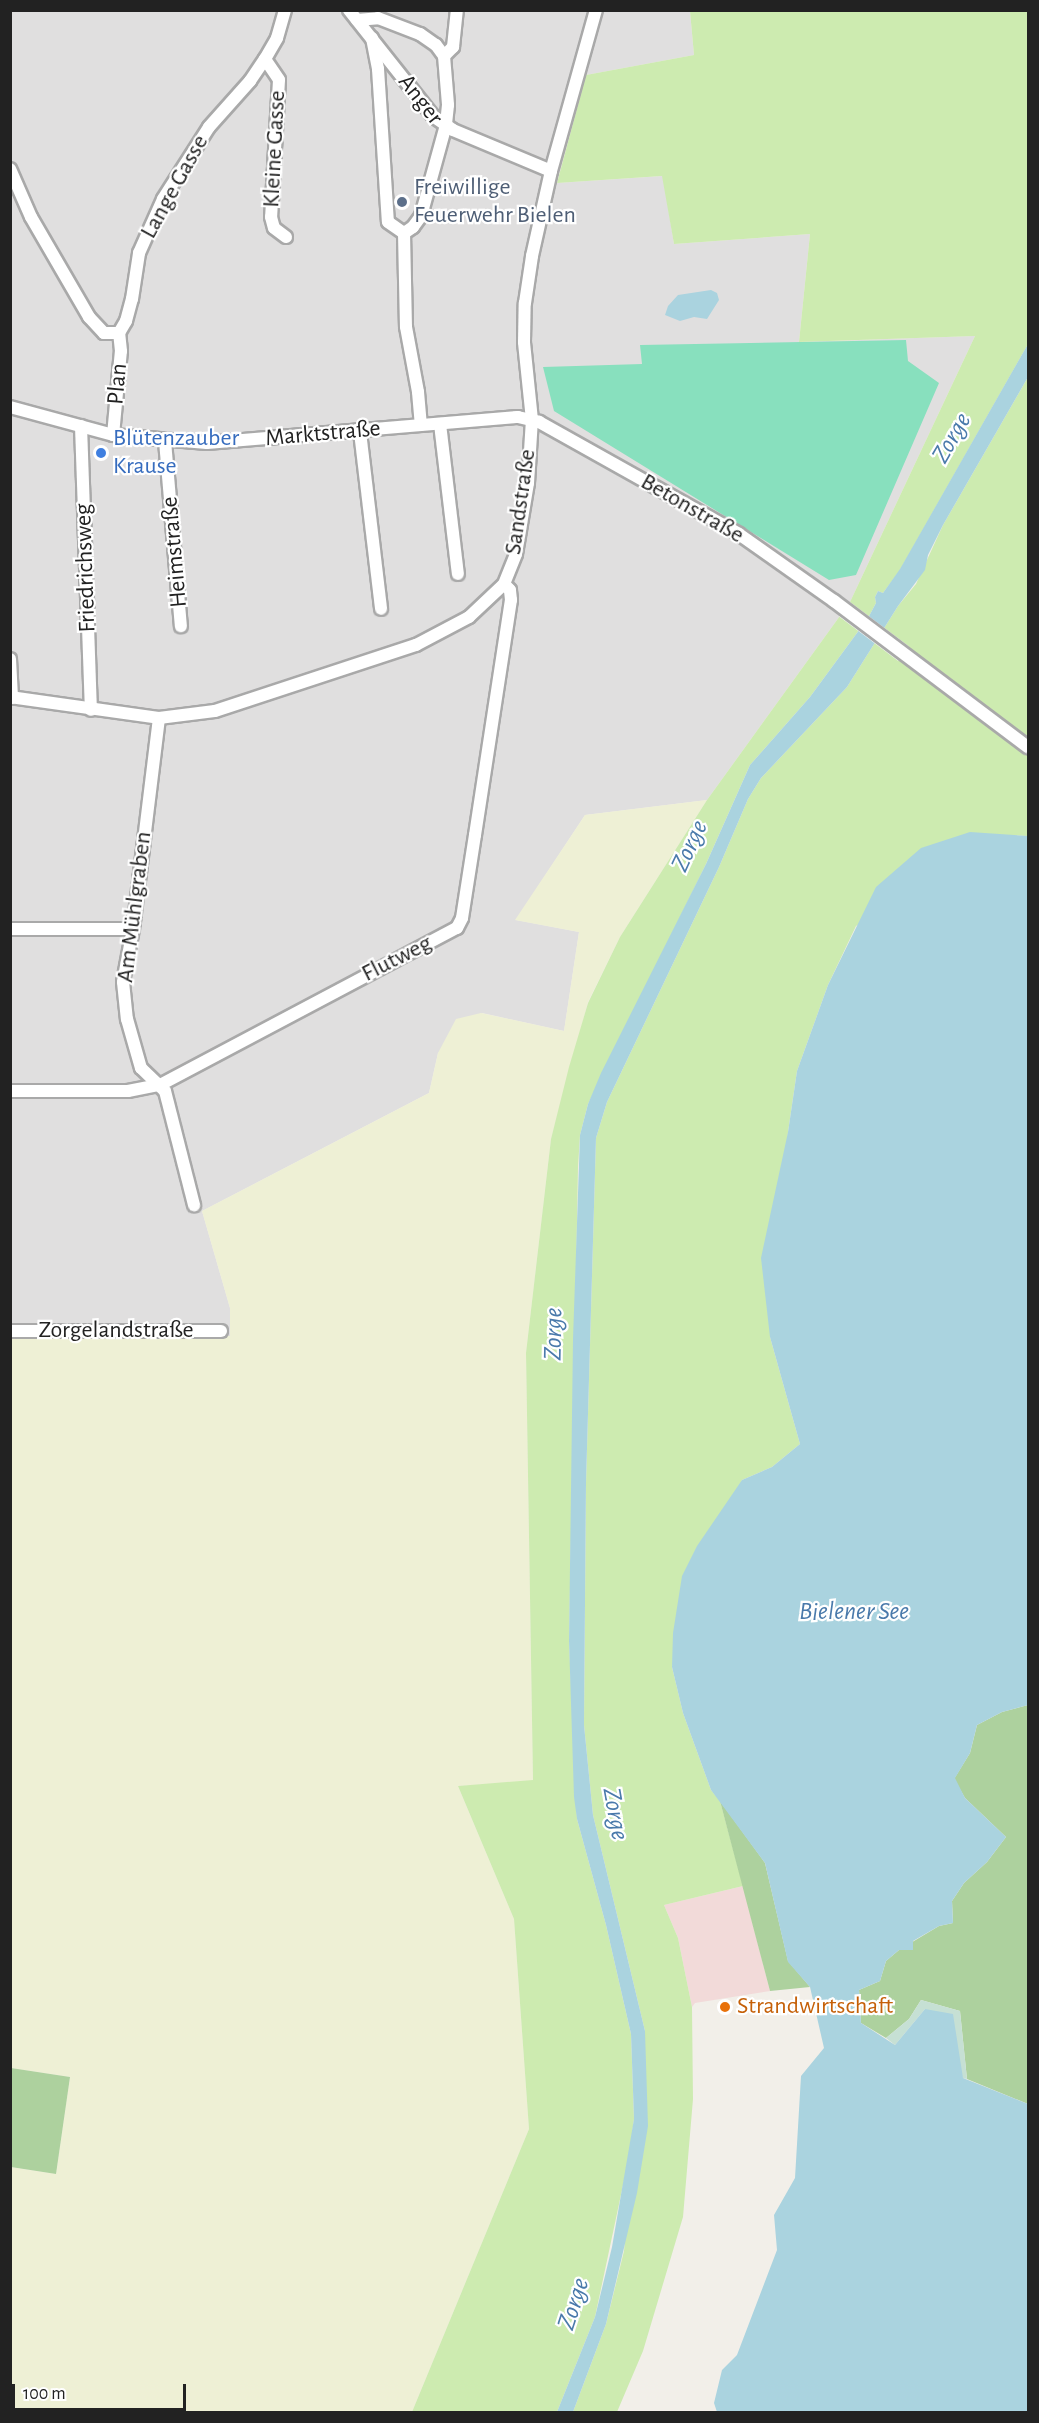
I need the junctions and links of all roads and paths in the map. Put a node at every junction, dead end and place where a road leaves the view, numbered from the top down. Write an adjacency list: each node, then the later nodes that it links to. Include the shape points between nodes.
1 (285, 10): 7 (street, Lange Gasse, via 277,38)
2 (457, 10): 6 (street, via 453,47)
3 (596, 10): 10 (street, Sandstraße)
4 (353, 15): 5 (street, Anger); 6 (street, via 378,18 420,34)
5 (372, 38): 8 (street, Anger, via 424,106); 11 (street, Anger, via 378,69 388,222)
6 (444, 56): 8 (street)
7 (265, 59): 12 (street, Kleine Gasse, via 279,80 271,217 274,228); 13 (street, Lange Gasse, via 209,127 163,199 139,253 132,299)
8 (446, 125): 10 (street); 11 (street, Anger, via 421,216)
9 (10, 169): 13 (street, via 30,217 89,317 104,333)
10 (551, 171): 15 (street, Sandstraße, via 525,303 524,342)
11 (404, 233): 17 (street, via 406,327)
12 (286, 237)
13 (119, 333): 20 (street, Plan, via 121,351)
14 (10, 407): 18 (street, Marktstraße)
15 (532, 420): 16 (street, Marktstraße, via 518,417); 23 (street, Sandstraße, via 523,514 516,554); 30 (street, Betonstraße, via 739,534)
16 (440, 424): 17 (street, Marktstraße); 22 (street)
17 (421, 425): 19 (street, Marktstraße)
18 (81, 426): 20 (street, Marktstraße); 28 (street, Friedrichsweg)
19 (360, 432): 21 (street, Marktstraße, via 207,443); 24 (street)
20 (113, 435): 21 (street, Marktstraße)
21 (165, 441): 25 (street, Heimstraße)
22 (458, 574)
23 (504, 584): 29 (street, Sandstraße, via 469,617 416,645 215,711); 33 (street, Flutweg, via 510,590 511,600 462,918 457,928)
24 (381, 609)
25 (182, 626)
26 (10, 659): 27 (street)
27 (11, 698): 28 (street, Sandstraße)
28 (90, 710): 29 (street, Sandstraße)
29 (159, 718): 31 (street, Am Mühlgraben)
30 (1029, 747)
31 (133, 929): 32 (street); 33 (street, Am Mühlgraben, via 123,982 126,1019 141,1068)
32 (10, 930)
33 (160, 1085): 34 (street, Flutweg, via 128,1091); 35 (street, via 168,1101)
34 (10, 1090)
35 (194, 1204)
36 (10, 1331): 37 (street, Zorgelandstraße)
37 (221, 1331)

